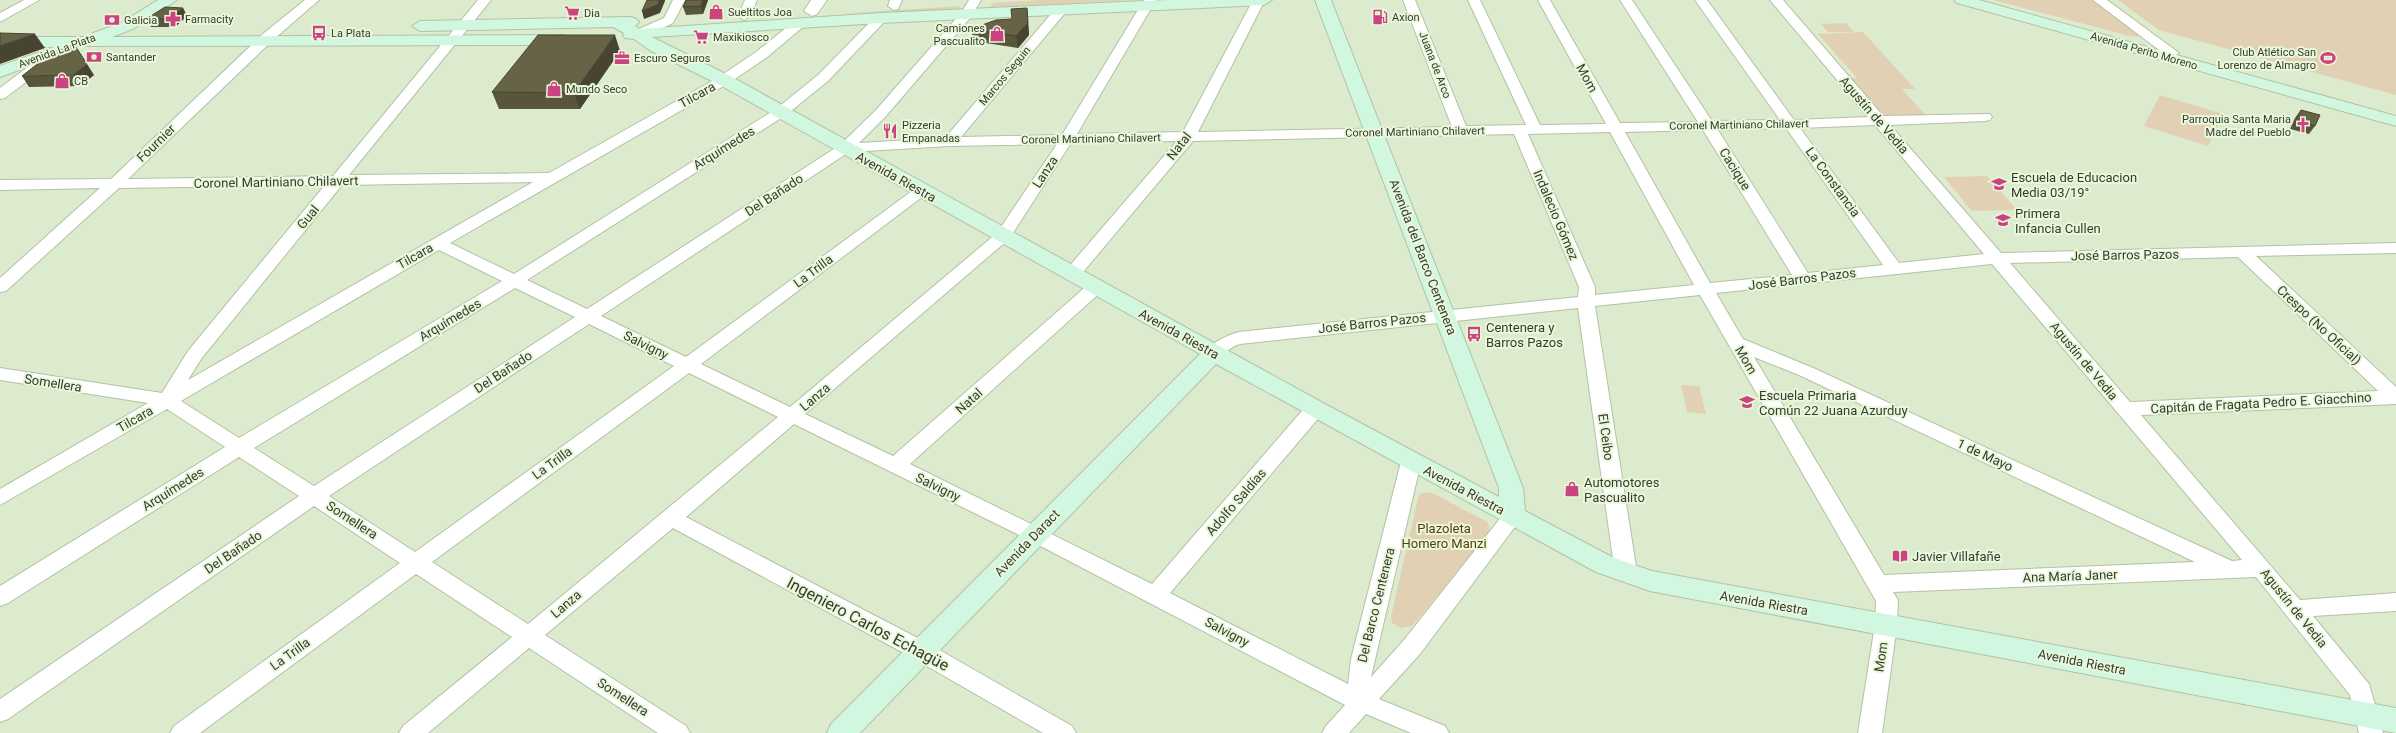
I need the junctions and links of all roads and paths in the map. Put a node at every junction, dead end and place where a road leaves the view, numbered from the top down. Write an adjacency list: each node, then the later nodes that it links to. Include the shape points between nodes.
1 (168, 0): 33 (main road, Avenida La Plata)
2 (313, 0): 35 (street, Fournier)
3 (485, 0): 30 (street, Gual)
4 (679, 0): 28 (street)
5 (751, 0): 25 (street)
6 (976, 0): 20 (main road); 24 (street, Del Bañado)
7 (1258, 0): 8 (main road); 21 (main road); 59 (street, Natal)
8 (1264, 0)
9 (1323, 0): 58 (main road, Avenida del Barco Centenera)
10 (1409, 0): 57 (street, Juana de Arco)
11 (1474, 0): 56 (street)
12 (1544, 0): 54 (street, Mom)
13 (1626, 0): 53 (street, Cacique)
14 (1701, 0): 52 (street, La Constancia)
15 (1776, 0): 50 (street, Agustín de Vedia)
16 (1962, 0): 51 (main road, Avenida Perito Moreno)
17 (1980, 0): 41 (main road, Avenida Perito Moreno)
18 (2099, 0): 41 (street)
19 (27, 1): 26 (street)
20 (895, 3): 22 (main road)
21 (1149, 3): 23 (main road); 60 (street, Lanza)
22 (816, 6): 25 (main road); 29 (main road, Tilcara)
23 (1060, 10): 24 (main road); 61 (street, Marcos Seguin)
24 (966, 15): 27 (main road); 62 (street, Del Bañado, via 881,112)
25 (744, 16): 28 (main road)
26 (0, 18)
27 (881, 18): 29 (main road); 47 (street, Arquímedes, via 823,78)
28 (669, 20): 31 (main road); 34 (street)
29 (800, 23): 34 (main road); 45 (street, Tilcara, via 761,55)
30 (465, 24): 31 (main road); 35 (main road); 36 (street, Gual)
31 (616, 30): 34 (main road)
32 (0, 32): 33 (main road)
33 (115, 32): 35 (main road); 39 (main road, Avenida La Plata); 40 (main road, Avenida La Plata)
34 (637, 34): 45 (main road, Avenida Riestra, via 657,48)
35 (270, 35): 36 (main road); 40 (main road); 65 (street, Fournier)
36 (451, 40): 37 (main road); 64 (street, Gual)
37 (577, 40)
38 (0, 42): 39 (main road)
39 (81, 42): 40 (main road); 43 (main road, Avenida La Plata)
40 (99, 42): 42 (main road, Avenida La Plata)
41 (2172, 53): 48 (main road, Avenida Perito Moreno)
42 (43, 63): 44 (main road, Avenida La Plata); 46 (street)
43 (0, 72)
44 (0, 80)
45 (724, 80): 47 (main road, Avenida Riestra); 63 (street, Tilcara)
46 (0, 95)
47 (781, 112): 62 (main road, Avenida Riestra); 76 (street, Arquímedes)
48 (2396, 116)
49 (1984, 118): 50 (street, Coronel Martiniano Chilavert)
50 (1878, 120): 52 (street, Coronel Martiniano Chilavert); 72 (street, Agustín de Vedia)
51 (2396, 120)
52 (1791, 124): 53 (street, Coronel Martiniano Chilavert); 73 (street, La Constancia)
53 (1708, 126): 54 (street, Coronel Martiniano Chilavert); 75 (street, Cacique)
54 (1615, 128): 56 (street, Coronel Martiniano Chilavert); 79 (street, Mom)
55 (1519, 130): 56 (street, Coronel Martiniano Chilavert); 57 (street, Coronel Martiniano Chilavert); 80 (street, Indalecio Gómez, via 1587,287)
56 (1535, 130)
57 (1460, 131): 58 (street, Coronel Martiniano Chilavert)
58 (1375, 133): 59 (street, Coronel Martiniano Chilavert); 81 (main road, Avenida del Barco Centenera)
59 (1188, 137): 60 (street, Coronel Martiniano Chilavert); 74 (street, Natal)
60 (1067, 139): 61 (street, Coronel Martiniano Chilavert); 68 (street, Lanza)
61 (949, 142): 62 (street, Coronel Martiniano Chilavert)
62 (845, 148): 67 (main road, Avenida Riestra); 82 (street, Del Bañado)
63 (552, 177): 64 (street, Coronel Martiniano Chilavert); 69 (street, Tilcara)
64 (338, 181): 65 (street, Coronel Martiniano Chilavert); 88 (street, Gual, via 194,355)
65 (114, 184): 66 (street, Coronel Martiniano Chilavert); 77 (street, Fournier)
66 (0, 185)
67 (921, 190): 68 (main road, Avenida Riestra); 85 (street, La Trilla)
68 (1004, 236): 74 (main road, Avenida Riestra); 91 (street, Lanza)
69 (437, 243): 76 (street, Salvigny); 88 (street, Tilcara)
70 (2396, 248): 71 (street, José Barros Pazos)
71 (2242, 252): 72 (street, José Barros Pazos); 87 (street, Crespo (No Oficial))
72 (1998, 258): 73 (street, José Barros Pazos); 90 (street, Agustín de Vedia)
73 (1894, 268): 75 (street, José Barros Pazos)
74 (1072, 274): 78 (main road, Avenida Riestra)
75 (1803, 279): 79 (street, José Barros Pazos)
76 (514, 281): 82 (street, Salvigny); 92 (street, Arquímedes)
77 (0, 287)
78 (1096, 287): 84 (main road, Avenida Riestra); 94 (street, Natal)
79 (1706, 290): 80 (street, José Barros Pazos); 83 (street, Mom)
80 (1586, 302): 81 (street, José Barros Pazos); 103 (street, El Ceibo)
81 (1445, 315): 84 (street, José Barros Pazos, via 1239,338); 97 (main road, Avenida del Barco Centenera, via 1511,488)
82 (588, 316): 85 (street, Salvigny); 95 (street, Del Bañado)
83 (1736, 343): 102 (street, 1 de Mayo, via 1805,371); 104 (street, Mom)
84 (1214, 353): 89 (main road, Avenida Riestra); 99 (main road, Avenida Daract)
85 (687, 365): 91 (street, Salvigny); 100 (street, La Trilla)
86 (0, 374): 88 (street, Somellera)
87 (2396, 397): 90 (street, Capitán de Fragata Pedro E. Giacchino)
88 (166, 400): 92 (street, Somellera); 96 (street, Tilcara)
89 (1315, 409): 93 (main road, Avenida Riestra); 105 (street, Adolfo Saldías)
90 (2125, 409): 101 (street, Agustín de Vedia)
91 (792, 416): 94 (street, Salvigny); 98 (street, Lanza)
92 (240, 447): 95 (street, Somellera); 106 (street, Arquímedes)
93 (1412, 462): 97 (main road, Avenida Riestra); 112 (street, Del Barco Centenera, via 1362,659 1359,674)
94 (895, 466): 99 (street, Salvigny)
95 (315, 496): 100 (street, Somellera); 113 (street, Del Bañado)
96 (0, 498)
97 (1513, 516): 103 (main road, Avenida Riestra, via 1605,565); 112 (street, via 1412,647)
98 (671, 518): 110 (street, Lanza); 111 (street, Ingeniero Carlos Echagüe)
99 (1036, 534): 105 (street, Salvigny); 111 (main road, Avenida Daract)
100 (416, 562): 110 (street, Somellera); 116 (street, La Trilla)
101 (2261, 568): 102 (street, Ana María Janer); 108 (street, Agustín de Vedia)
102 (2231, 570): 104 (street, Ana María Janer)
103 (1626, 573): 109 (main road, Avenida Riestra, via 1692,590)
104 (1879, 584): 109 (street, Mom, via 1887,600)
105 (1156, 595): 112 (street, Salvigny)
106 (0, 597)
107 (2396, 602): 108 (street)
108 (2294, 609): 115 (street, Agustín de Vedia, via 2361,691)
109 (1886, 625): 115 (main road, Avenida Riestra); 123 (street, Mom)
110 (529, 635): 117 (street, Lanza); 118 (street, Somellera)
111 (921, 651): 119 (main road, Avenida Daract); 120 (street, Ingeniero Carlos Echagüe)
112 (1361, 702): 121 (street); 122 (street, Salvigny)
113 (0, 712)
114 (2396, 721): 115 (main road, Avenida Riestra)
115 (2369, 724)
116 (182, 733)
117 (411, 733)
118 (678, 733)
119 (841, 733)
120 (1064, 733)
121 (1334, 733)
122 (1437, 733)
123 (1870, 733)

